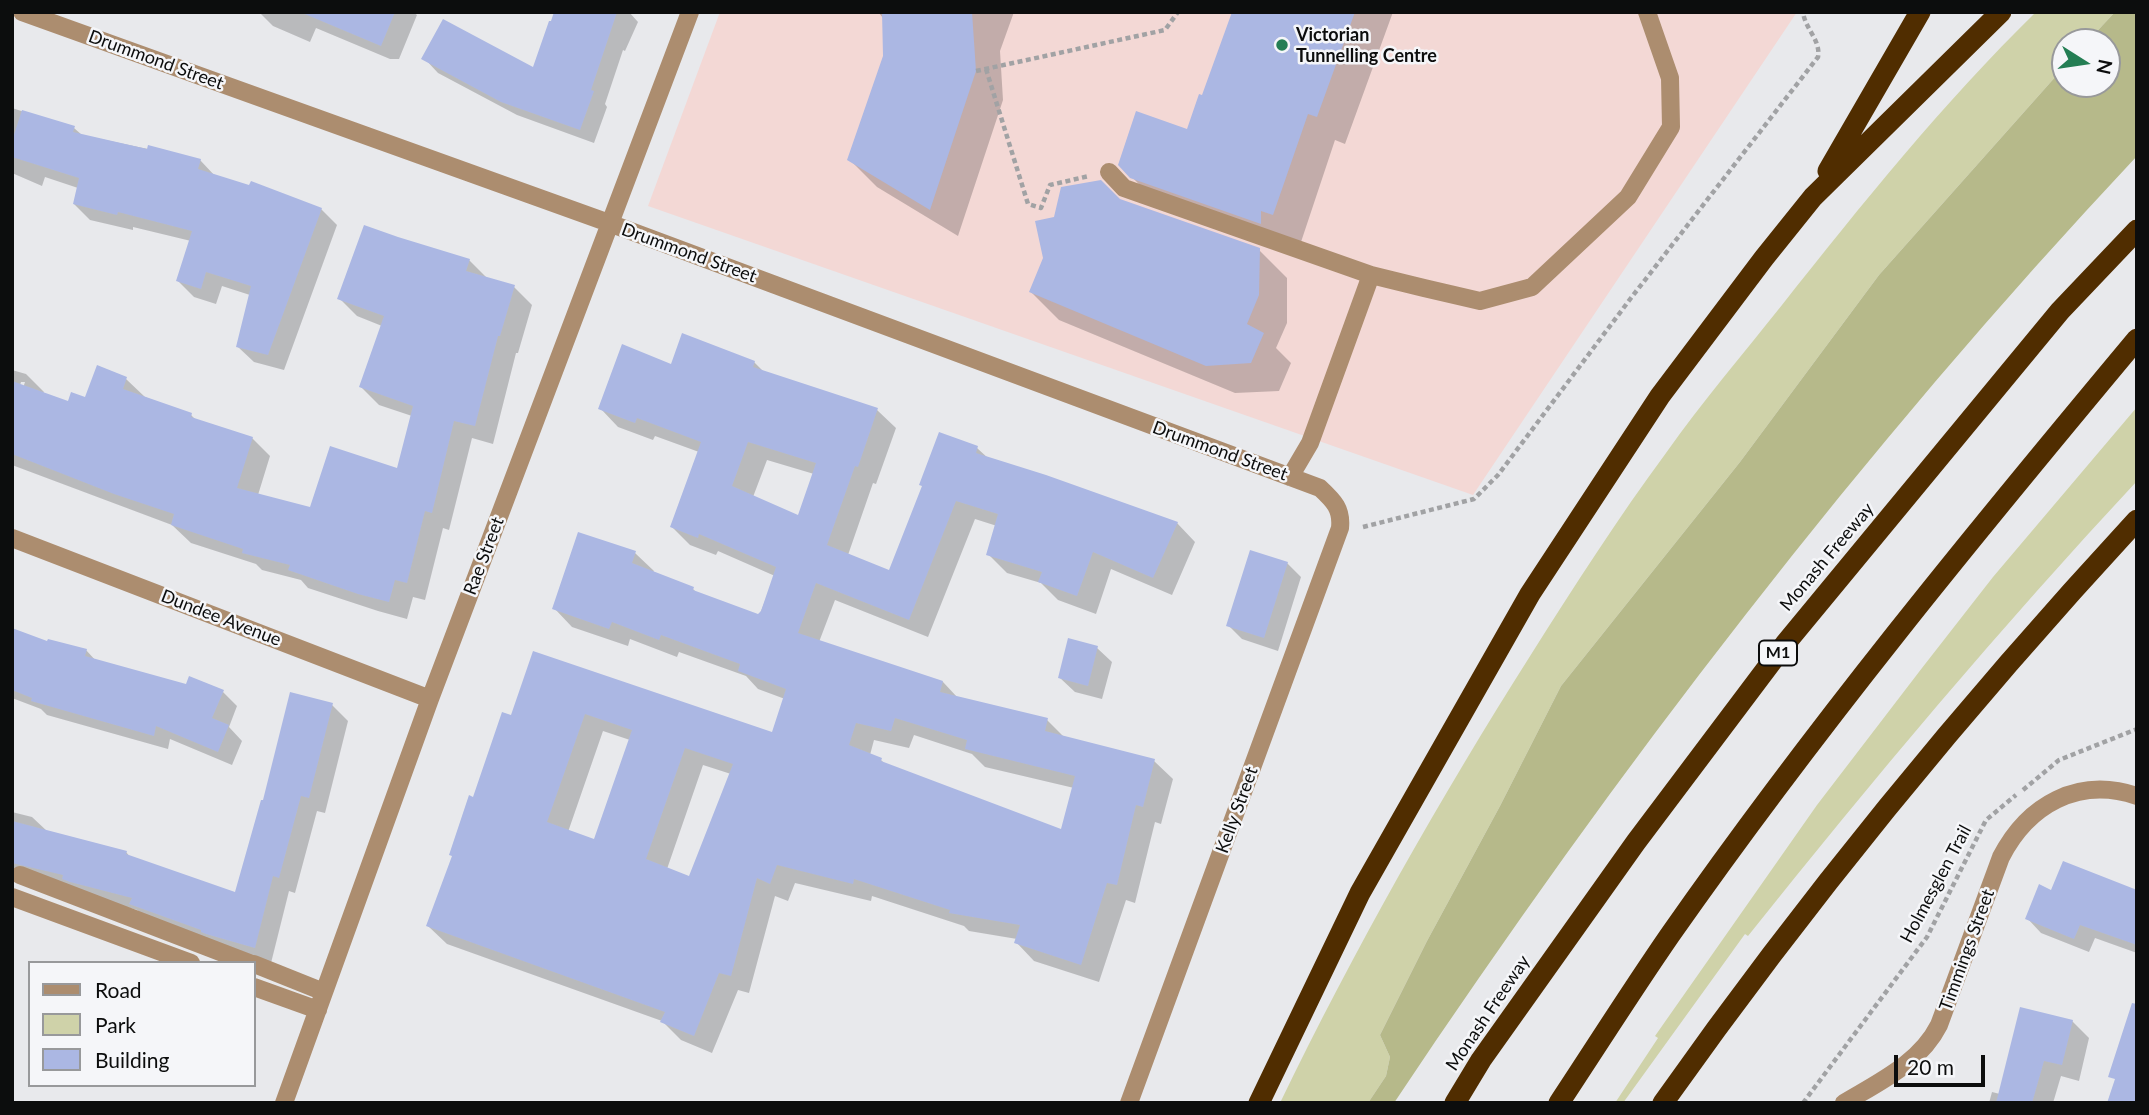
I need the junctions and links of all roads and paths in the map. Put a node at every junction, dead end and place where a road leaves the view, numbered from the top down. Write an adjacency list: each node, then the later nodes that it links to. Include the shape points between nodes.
1 (22, 12): 12 (street, Drummond Street)
2 (690, 12): 12 (street, Rae Street)
3 (1178, 12): 8 (path, via 1165,30)
4 (1647, 12): 14 (street, via 1670,78 1671,127 1628,197 1532,287 1480,301)
5 (1803, 12): 19 (path, via 1818,57 1498,475 1474,499)
6 (1920, 12): 11 (highway)
7 (2001, 12): 11 (highway)
8 (985, 69): 9 (path); 10 (path, via 1028,204 1041,208 1050,185)
9 (976, 71)
10 (1109, 172): 14 (street, via 1124,188)
11 (1813, 197): 34 (highway, via 1660,396 1530,594 1360,893)
12 (610, 223): 16 (street, Drummond Street); 21 (street, Rae Street)
13 (2137, 230): 35 (highway, Monash Freeway / M1, via 2060,311 1785,643 1636,842)
14 (1371, 275): 16 (street, via 1310,443)
15 (2137, 340): 36 (highway, via 1997,506 1831,715 1670,936)
16 (1290, 477): 17 (street, Drummond Street, via 1321,488)
17 (1342, 516): 33 (street, Kelly Street)
18 (2137, 520): 37 (highway, via 2068,594 1868,831)
19 (1357, 528)
20 (12, 538): 21 (street, Dundee Avenue)
21 (430, 699): 30 (street, Rae Street)
22 (2137, 729): 38 (path, Holmesglen Trail, via 2059,760 1986,820 1927,937)
23 (2137, 796): 39 (street, Timmings Street, via 2107,790 2063,797 2036,811 2011,837 1932,1040 1894,1073)
24 (20, 875): 27 (street)
25 (12, 897): 26 (street)
26 (186, 961)
27 (244, 961)
28 (256, 966): 30 (street)
29 (256, 988): 31 (street)
30 (324, 992): 31 (street, Rae Street)
31 (318, 1010): 32 (street, Rae Street)
32 (285, 1103)
33 (1129, 1103)
34 (1259, 1103)
35 (1455, 1103)
36 (1559, 1103)
37 (1663, 1103)
38 (1803, 1103)
39 (1844, 1103)

